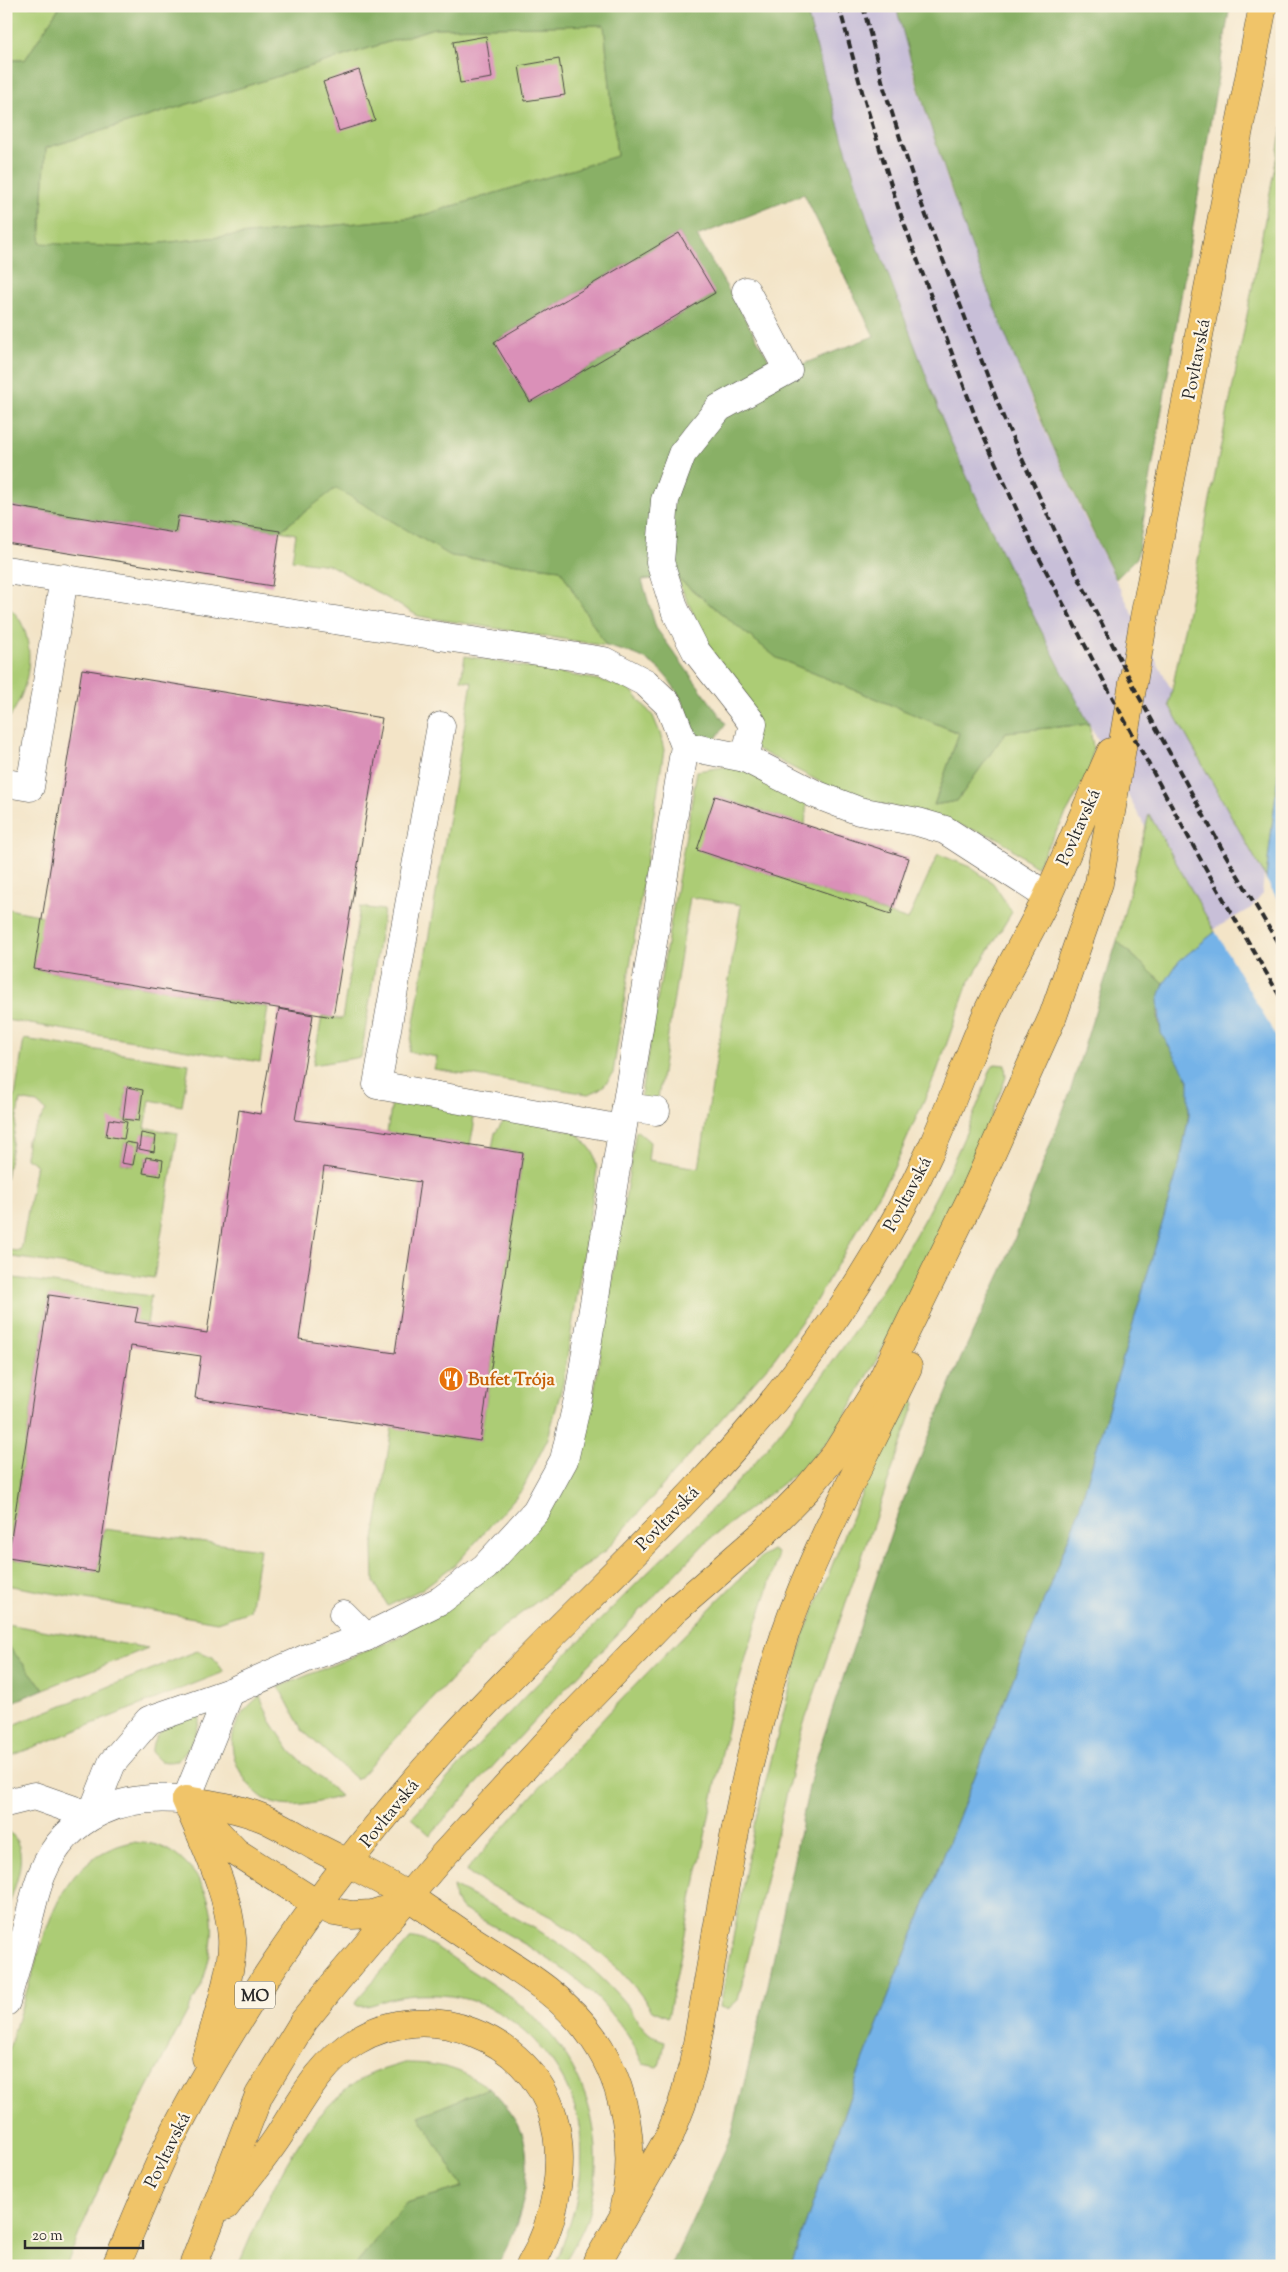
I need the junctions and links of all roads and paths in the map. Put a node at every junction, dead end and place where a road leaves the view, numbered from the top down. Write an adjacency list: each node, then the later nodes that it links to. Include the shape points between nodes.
1 (1264, 6): 5 (main road, Povltavská, via 1144,618)
2 (746, 291): 8 (street, via 788,370 719,408 682,454 665,500 660,562 675,610 696,651 753,724)
3 (6, 570): 4 (street)
4 (64, 578): 7 (street, via 604,662 646,683 668,705); 9 (street, via 30,787)
5 (1129, 712): 10 (main road, Povltavská); 13 (main road, Povltavská, via 1099,883 1053,1016)
6 (440, 726): 12 (street, via 377,1085)
7 (685, 746): 8 (street); 12 (street)
8 (745, 758): 10 (street, via 815,794 859,812 944,830)
9 (6, 783)
10 (1047, 896): 20 (main road, Povltavská, via 992,1004 933,1145 908,1195 859,1280 801,1365 756,1422 684,1501 450,1741)
11 (656, 1111): 12 (street)
12 (624, 1118): 15 (street, via 579,1395 564,1460 536,1511 485,1567 441,1600)
13 (977, 1186): 21 (main road, Povltavská, via 881,1382 835,1455 764,1532 674,1611 570,1718); 25 (main road, via 908,1367 824,1536 786,1633 766,1695 742,1797 693,2065 682,2104 670,2136)
14 (343, 1614): 15 (street)
15 (366, 1637): 16 (street, via 309,1657)
16 (230, 1692): 17 (street); 19 (street, via 149,1720 112,1763)
17 (186, 1800): 19 (street, via 138,1799 114,1805); 20 (main road, via 231,1807 264,1819); 22 (main road, via 236,1852); 24 (main road, via 216,1875 232,1939 228,1973)
18 (6, 1803): 19 (street, via 34,1796)
19 (91, 1816): 23 (street, via 56,1849 42,1873)
20 (348, 1864): 21 (main road); 22 (main road, Povltavská / MO)
21 (408, 1896): 22 (main road, via 391,1908 372,1914 334,1912); 25 (main road, via 545,1987 582,2023 603,2054 618,2088 630,2148 627,2190); 26 (main road, Povltavská, via 304,2021 259,2095)
22 (317, 1904): 24 (main road, Povltavská / MO, via 277,1960)
23 (6, 2002)
24 (198, 2089): 27 (main road, Povltavská / MO, via 148,2188)
25 (617, 2228): 30 (main road)
26 (205, 2234): 28 (main road, Povltavská); 29 (main road, via 300,2102 345,2048 372,2032 405,2024 441,2023 473,2032 501,2047 529,2071 548,2100 557,2138 557,2176 548,2224)
27 (116, 2266)
28 (193, 2266)
29 (530, 2266)
30 (595, 2266)

